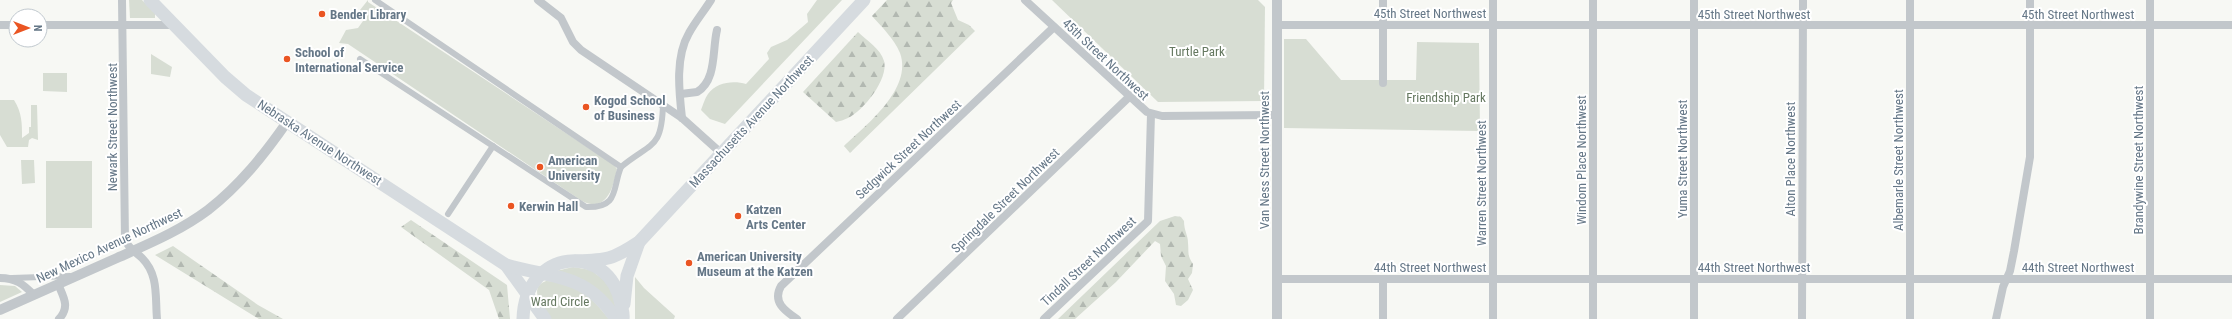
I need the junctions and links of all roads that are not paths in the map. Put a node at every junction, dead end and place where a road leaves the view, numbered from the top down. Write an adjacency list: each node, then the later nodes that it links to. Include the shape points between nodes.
1 (122, 0): 18 (street, Newark Street Northwest)
2 (150, 0): 19 (main road, Nebraska Avenue Northwest)
3 (375, 0): 43 (street)
4 (538, 0): 36 (street, via 564,21 573,42 581,50)
5 (711, 0): 34 (street, via 682,48)
6 (864, 0): 42 (main road, Massachusetts Avenue Northwest)
7 (1025, 0): 30 (street, 45th Street Northwest)
8 (1277, 0): 20 (street, Van Ness Street Northwest)
9 (1383, 0): 21 (street)
10 (1493, 0): 22 (street, Warren Street Northwest)
11 (1593, 0): 23 (street, Windom Place Northwest)
12 (1694, 0): 27 (street, Yuma Street Northwest)
13 (1803, 0): 28 (street, Alton Place Northwest)
14 (1910, 0): 24 (street, Albemarle Street Northwest)
15 (2030, 0): 25 (street)
16 (2150, 0): 29 (street, Brandywine Street Northwest)
17 (48, 25): 18 (street)
18 (123, 25): 19 (street); 46 (street, Newark Street Northwest, via 125,240)
19 (174, 25): 40 (main road, Nebraska Avenue Northwest, via 227,79)
20 (1277, 25): 21 (street, 45th Street Northwest); 38 (street, Van Ness Street Northwest)
21 (1383, 25): 22 (street, 45th Street Northwest); 33 (street)
22 (1494, 25): 23 (street, 45th Street Northwest); 55 (street, Warren Street Northwest)
23 (1593, 25): 27 (street, 45th Street Northwest); 56 (street, Windom Place Northwest)
24 (1910, 25): 25 (street, 45th Street Northwest); 28 (street, 45th Street Northwest); 59 (street, Albemarle Street Northwest)
25 (2030, 25): 29 (street, 45th Street Northwest); 60 (street, via 2030,156 2014,251)
26 (2232, 25): 29 (street, 45th Street Northwest)
27 (1694, 26): 28 (street, 45th Street Northwest); 57 (street, Yuma Street Northwest)
28 (1803, 26): 58 (street, Alton Place Northwest)
29 (2150, 26): 61 (street, Brandywine Street Northwest)
30 (1054, 27): 35 (street, 45th Street Northwest); 72 (street, Sedgwick Street Northwest, via 779,289 780,306)
31 (717, 30): 34 (street, via 708,81 697,92)
32 (360, 59): 41 (street)
33 (1383, 83)
34 (681, 94): 39 (street)
35 (1129, 97): 37 (street, 45th Street Northwest); 73 (street, Springdale Street Northwest)
36 (663, 104): 39 (street); 43 (street, via 661,126 655,143)
37 (1151, 114): 38 (street, 45th Street Northwest); 74 (street, Tindall Street Northwest, via 1148,221)
38 (1276, 115): 53 (street, Van Ness Street Northwest)
39 (682, 118): 42 (street)
40 (287, 122): 46 (street, New Mexico Avenue Northwest, via 259,161 219,200 178,229); 48 (main road, Nebraska Avenue Northwest)
41 (493, 146): 43 (street, via 586,207 598,206 610,200 617,189); 44 (street)
42 (721, 153): 45 (main road, Massachusetts Avenue Northwest)
43 (621, 167)
44 (448, 214)
45 (639, 242): 47 (main road, Massachusetts Avenue Northwest, via 613,258); 68 (main road, Massachusetts Avenue Northwest, via 627,276)
46 (132, 251): 50 (street, New Mexico Avenue Northwest); 70 (street, via 142,258 156,282)
47 (576, 261): 49 (main road, Massachusetts Avenue Northwest, via 555,265); 68 (main road, via 598,269 610,279 618,290)
48 (506, 265): 49 (main road, Nebraska Avenue Northwest); 64 (main road, Nebraska Avenue Northwest)
49 (540, 274): 64 (main road); 68 (main road, Nebraska Avenue Northwest, via 584,285)
50 (76, 276): 52 (street); 63 (street, New Mexico Avenue Northwest)
51 (0, 278): 52 (street)
52 (11, 278): 65 (street, via 22,283)
53 (1277, 279): 54 (street, 44th Street Northwest); 75 (street, Van Ness Street Northwest)
54 (1383, 279): 55 (street, 44th Street Northwest); 76 (street)
55 (1493, 279): 56 (street, 44th Street Northwest); 77 (street, Warren Street Northwest)
56 (1593, 279): 57 (street, 44th Street Northwest); 78 (street, Windom Place Northwest)
57 (1694, 279): 58 (street, 44th Street Northwest); 79 (street, Yuma Street Northwest)
58 (1802, 279): 59 (street, 44th Street Northwest); 80 (street, Alton Place Northwest)
59 (1910, 279): 60 (street, 44th Street Northwest); 81 (street, Albemarle Street Northwest)
60 (2006, 279): 61 (street, 44th Street Northwest); 82 (street)
61 (2150, 279): 62 (street, 44th Street Northwest); 83 (street, Brandywine Street Northwest)
62 (2232, 279)
63 (58, 284): 65 (street, New Mexico Avenue Northwest); 69 (street, via 66,306)
64 (527, 293): 67 (main road); 71 (main road, Nebraska Avenue Northwest)
65 (34, 295): 66 (street, New Mexico Avenue Northwest)
66 (0, 310)
67 (524, 317)
68 (621, 318)
69 (59, 319)
70 (157, 319)
71 (545, 319)
72 (797, 319)
73 (897, 319)
74 (1044, 319)
75 (1277, 319)
76 (1383, 319)
77 (1493, 319)
78 (1593, 319)
79 (1694, 319)
80 (1802, 319)
81 (1910, 319)
82 (1996, 319)
83 (2150, 319)

